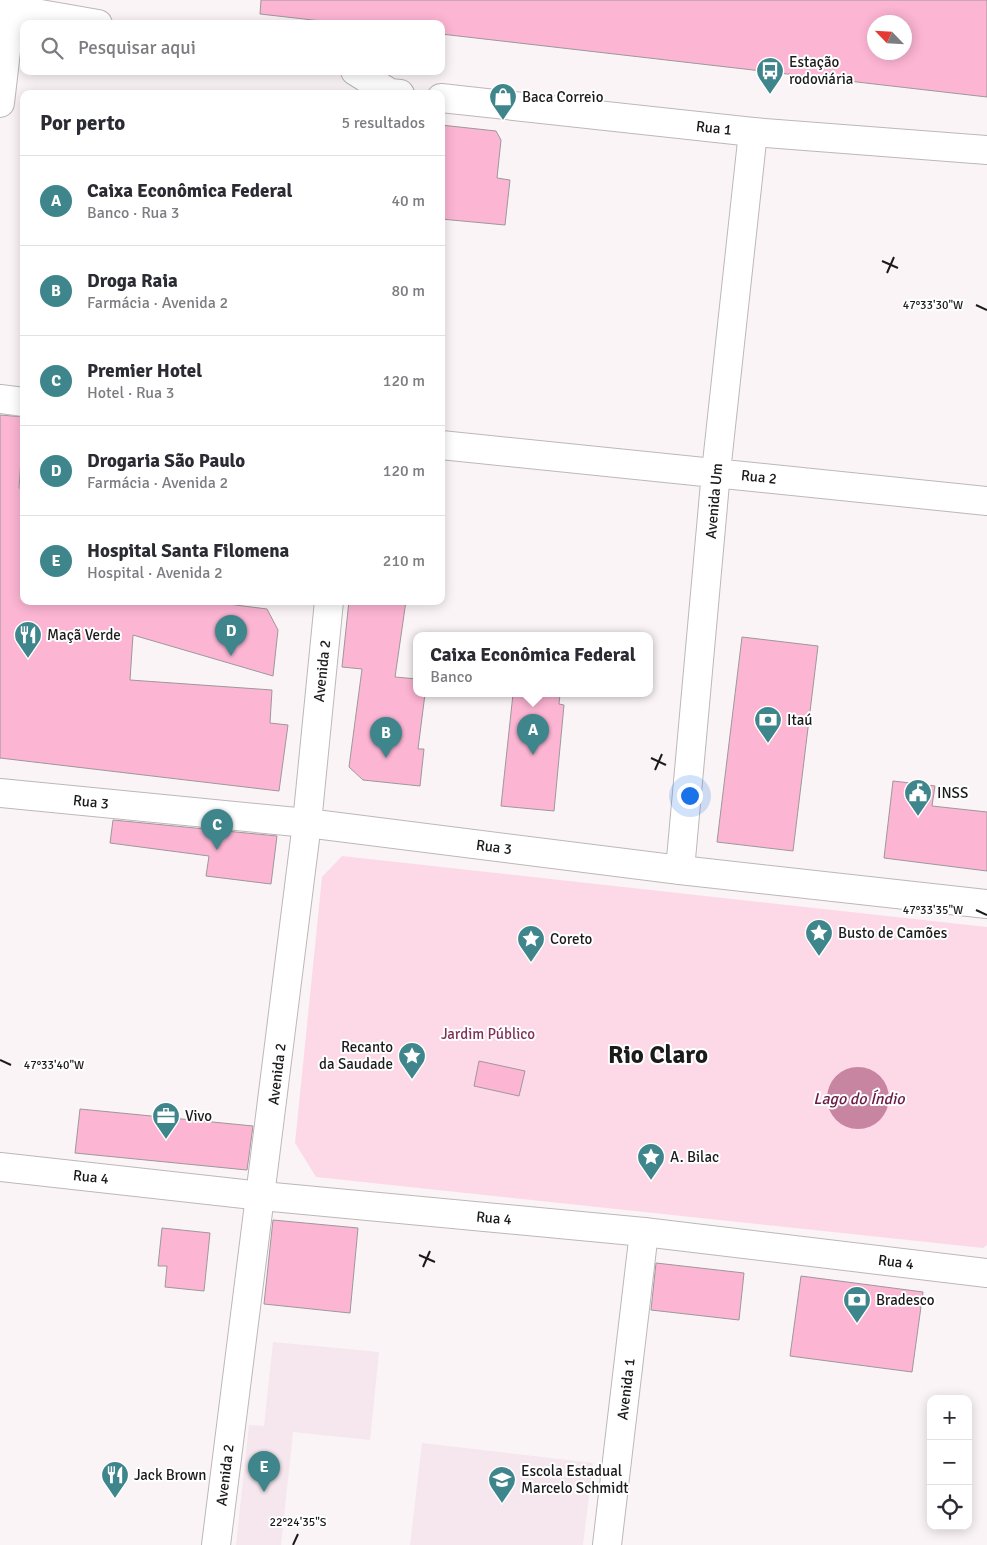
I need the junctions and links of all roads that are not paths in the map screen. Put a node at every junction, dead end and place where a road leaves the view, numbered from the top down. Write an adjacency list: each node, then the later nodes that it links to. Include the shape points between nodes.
1 (6, 7): 2 (street); 6 (street)
2 (76, 20)
3 (362, 75): 4 (street)
4 (388, 90)
5 (445, 98): 7 (street, Rua 1)
6 (0, 103)
7 (753, 132): 8 (street, Rua 1); 12 (street, Avenida Um)
8 (987, 150)
9 (0, 400): 10 (street)
10 (20, 402)
11 (445, 445): 12 (street, Rua 2)
12 (716, 472): 13 (street, Rua 2); 17 (street, Avenida Um)
13 (987, 501)
14 (329, 605): 16 (street, Avenida 2)
15 (0, 793): 16 (street, Rua 3)
16 (307, 823): 17 (street, Rua 3); 20 (street, Avenida 2)
17 (680, 870): 18 (street, Rua 3)
18 (987, 904)
19 (0, 1167): 20 (street, Rua 4)
20 (262, 1196): 21 (street, Rua 4); 23 (street, Avenida 2)
21 (644, 1232): 22 (street, Rua 4); 24 (street, Avenida 1)
22 (987, 1272)
23 (216, 1545)
24 (607, 1545)

